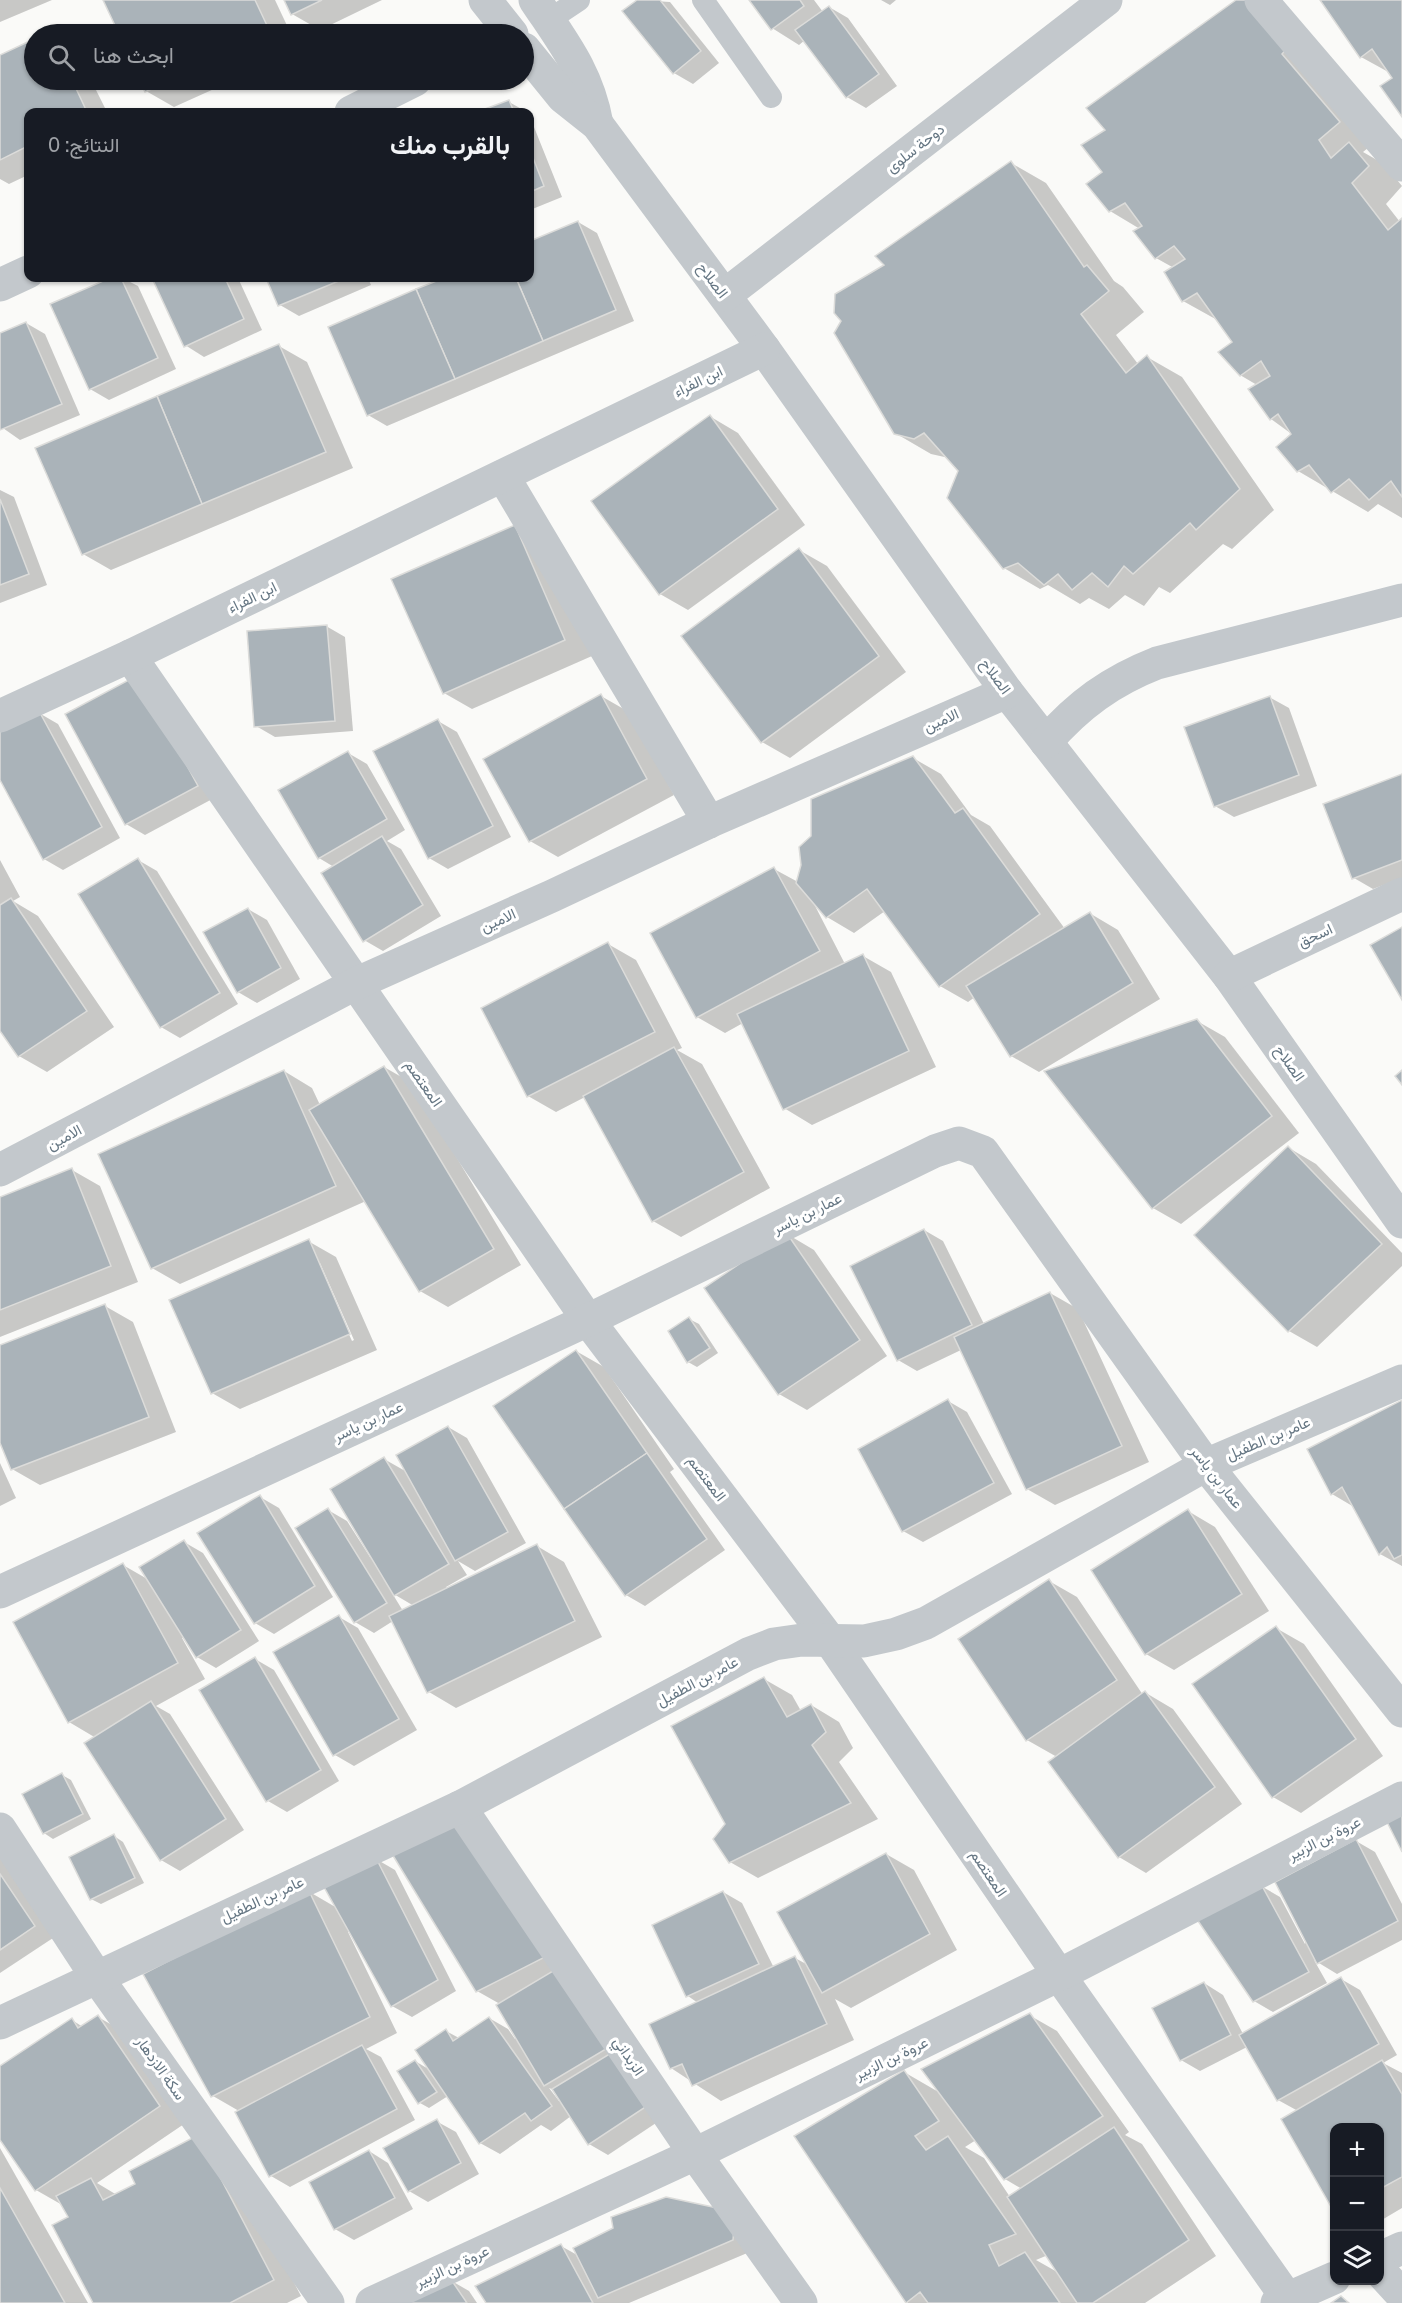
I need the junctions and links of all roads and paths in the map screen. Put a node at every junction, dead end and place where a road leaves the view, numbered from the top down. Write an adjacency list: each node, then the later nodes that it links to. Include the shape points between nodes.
1 (485, 0): 7 (street, الصلاح)
2 (579, 0): 6 (lane)
3 (703, 0): 10 (lane)
4 (1106, 0): 16 (street, دوحة سلوى)
5 (1261, 0): 13 (street)
6 (542, 10): 12 (street, الصلاح, via 577,62)
7 (503, 24)
8 (534, 63): 12 (street, الصلاح, via 563,98)
9 (396, 90): 11 (street)
10 (771, 98)
11 (359, 108)
12 (597, 124): 16 (street, الصلاح)
13 (1402, 165)
14 (24, 274): 15 (street)
15 (0, 285)
16 (725, 295): 17 (street, الصلاح)
17 (764, 349): 18 (street, ابن الفراء); 21 (street, الصلاح)
18 (504, 476): 20 (street, ابن الفراء); 24 (street)
19 (1402, 600): 23 (street, via 1157,663 1124,676 1069,716)
20 (130, 656): 22 (street, ابن الفراء); 27 (street, المعتصم)
21 (1007, 692): 23 (street, الصلاح); 24 (street, الامين)
22 (0, 716)
23 (1046, 742): 26 (street, الصلاح)
24 (709, 822): 27 (street, الامين)
25 (1402, 894): 26 (street, اسحق)
26 (1229, 976): 29 (street, الصلاح)
27 (355, 984): 28 (street, الامين); 30 (street, المعتصم)
28 (2, 1165)
29 (1402, 1222)
30 (588, 1320): 32 (street, عمار بن ياسر, via 935,1151 959,1143 983,1152); 33 (street, عمار بن ياسر); 34 (street, المعتصم)
31 (1402, 1381): 32 (street, عامر بن الطفيل)
32 (1206, 1465): 34 (street, عامر بن الطفيل, via 926,1623 864,1641); 35 (street, عمار بن ياسر)
33 (0, 1592)
34 (831, 1642): 37 (street, عامر بن الطفيل, via 802,1640 774,1644 748,1654); 39 (street, المعتصم)
35 (1402, 1711)
36 (1402, 1798): 39 (street, عروة بن الزبير)
37 (460, 1807): 40 (street, عامر بن الطفيل); 42 (street, الزبداني)
38 (0, 1828): 40 (street, سكة الازدهار)
39 (1059, 1975): 42 (street, عروة بن الزبير); 48 (street, المعتصم)
40 (96, 1976): 41 (street, عامر بن الطفيل); 49 (street, سكة الازدهار)
41 (0, 2023)
42 (695, 2154): 50 (street, عروة بن الزبير); 51 (street, الزبداني)
43 (1402, 2248): 44 (street)
44 (1384, 2256)
45 (1384, 2275): 47 (street)
46 (1330, 2280): 48 (street)
47 (1402, 2295)
48 (1282, 2300)
49 (328, 2303)
50 (372, 2303)
51 (801, 2303)

